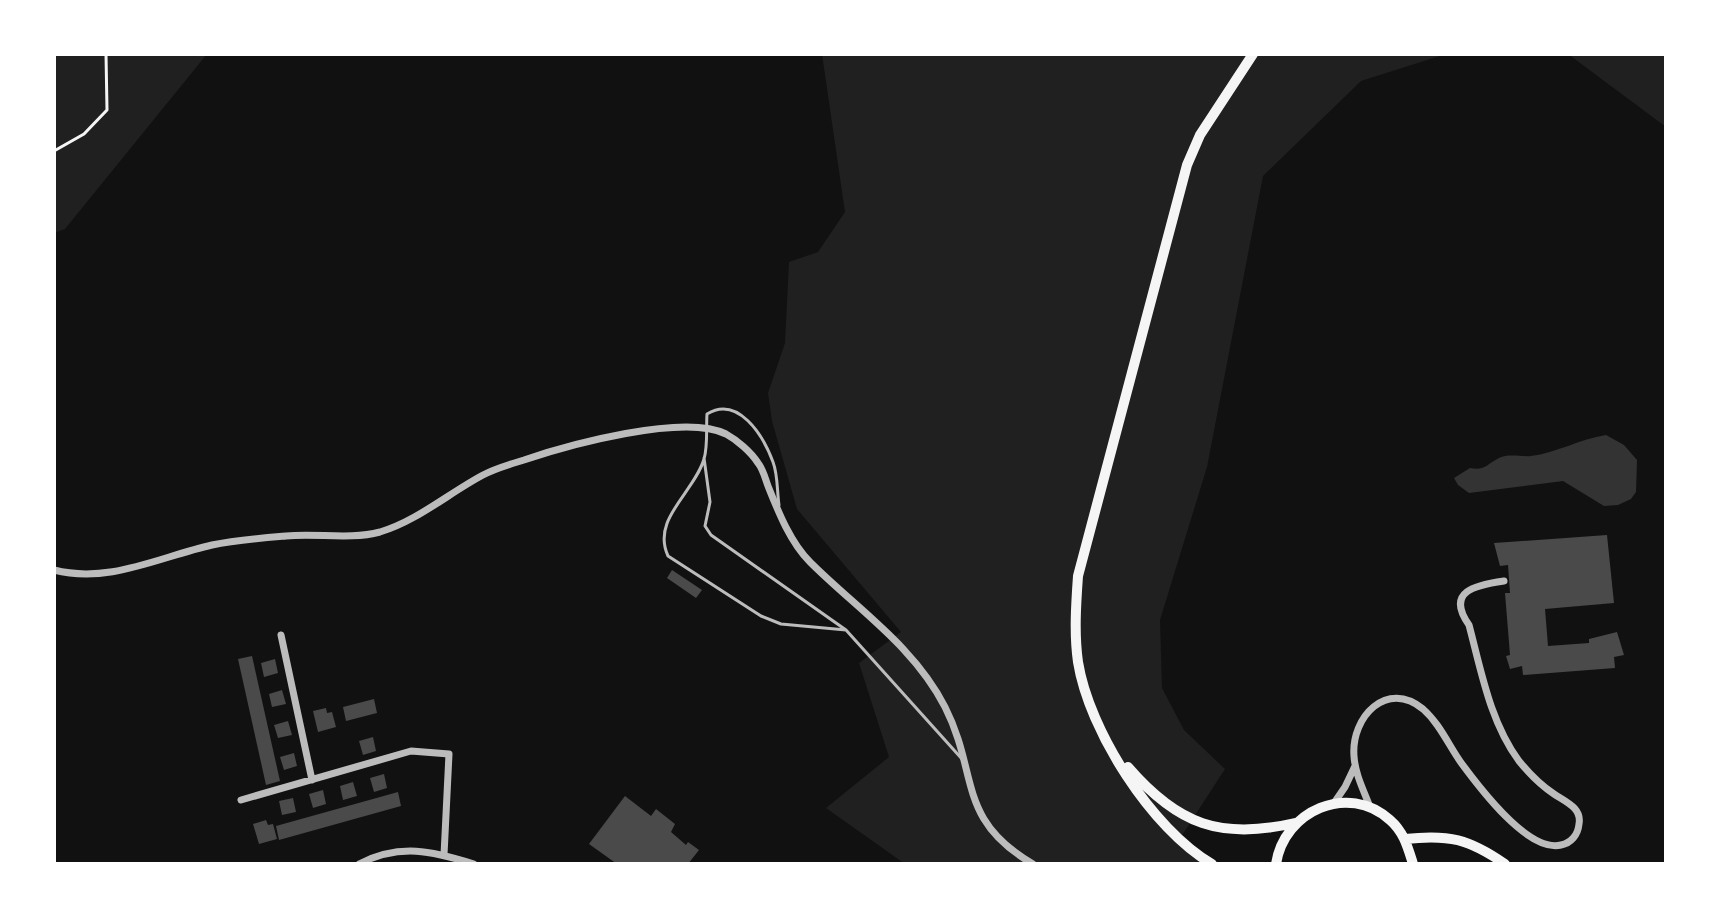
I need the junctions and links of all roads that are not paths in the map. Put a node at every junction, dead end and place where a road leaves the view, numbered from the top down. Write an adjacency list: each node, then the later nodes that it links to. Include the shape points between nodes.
1 (1253, 54): 9 (main road, via 1200,135 1187,165 1078,576 1078,663)
2 (706, 428): 3 (lane); 4 (street, via 726,434 760,464); 4 (lane, via 707,414 729,407 756,429 774,463); 5 (street, via 653,429 544,453 487,473 403,523 360,536 224,543 94,574)
3 (704, 458): 7 (lane, via 710,502 705,526 711,535); 7 (lane, via 665,525 662,542 668,556 761,616 781,624)
4 (780, 513): 10 (street, via 807,559 883,626 937,692 955,727)
5 (54, 570)
6 (1504, 581): 11 (street, via 1465,591 1461,614 1469,625 1497,721 1519,760 1577,811 1577,833 1569,843 1555,847 1513,825 1424,710 1407,699 1373,705 1356,735)
7 (846, 630): 10 (lane)
8 (281, 635): 12 (street)
9 (1105, 740): 16 (main road, via 1156,795 1201,824 1248,832); 22 (main road, via 1138,792 1178,840)
10 (963, 760): 21 (street, via 985,823 1000,842)
11 (1355, 766): 14 (street); 15 (street)
12 (312, 780): 13 (street); 18 (street, via 411,751 449,754)
13 (241, 800)
14 (1334, 803): 15 (main road); 16 (main road)
15 (1370, 807): 17 (main road, via 1391,820)
16 (1295, 823): 23 (main road)
17 (1405, 839): 24 (main road); 25 (main road, via 1456,837)
18 (444, 855): 19 (street, via 399,851); 20 (street)
19 (359, 864)
20 (474, 864)
21 (1033, 864)
22 (1212, 864)
23 (1276, 864)
24 (1413, 864)
25 (1505, 864)

